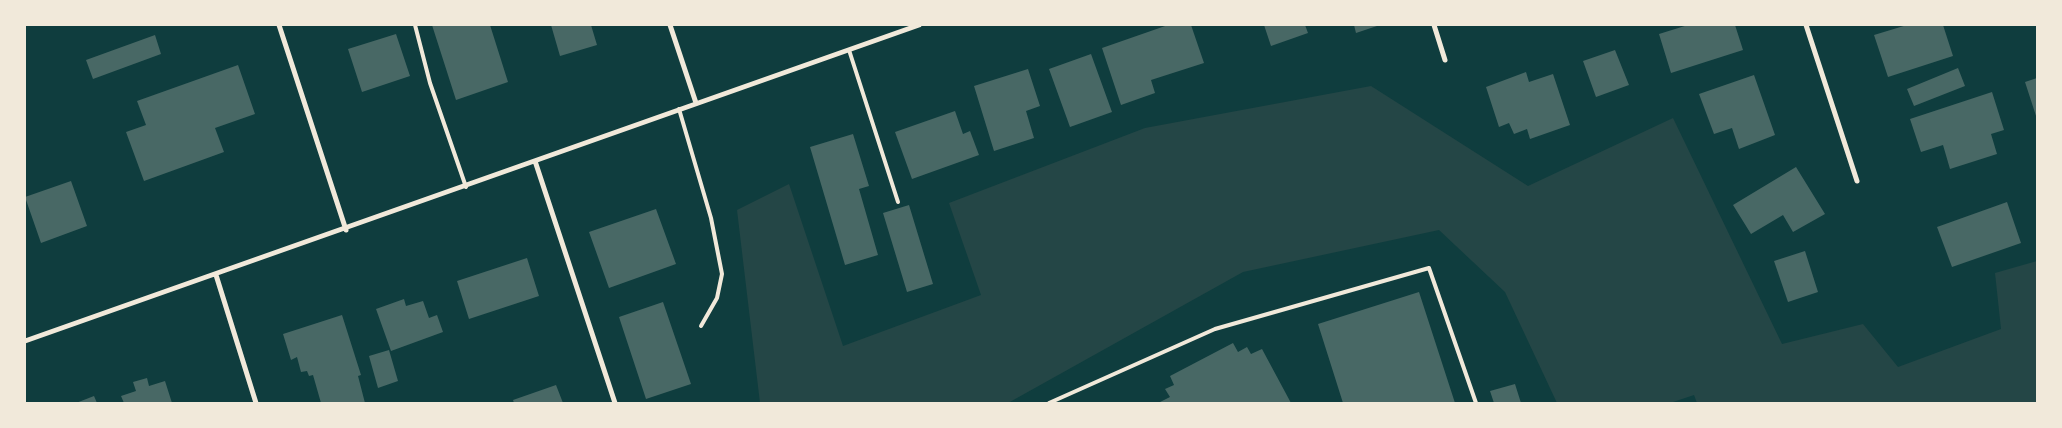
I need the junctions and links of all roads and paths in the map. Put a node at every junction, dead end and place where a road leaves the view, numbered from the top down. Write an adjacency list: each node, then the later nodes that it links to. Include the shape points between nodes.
1 (280, 25): 15 (street)
2 (415, 25): 13 (lane, via 430,83)
3 (670, 25): 9 (street)
4 (919, 25): 7 (street)
5 (1434, 25): 8 (street)
6 (1806, 25): 12 (street)
7 (849, 50): 9 (street); 14 (lane)
8 (1445, 60)
9 (696, 103): 10 (street)
10 (679, 109): 11 (street); 17 (lane, via 711,218 722,274 717,298)
11 (535, 161): 13 (street); 20 (street)
12 (1856, 181)
13 (466, 187): 15 (street)
14 (898, 202)
15 (346, 230): 16 (street)
16 (216, 275): 18 (street); 19 (street)
17 (701, 326)
18 (25, 342)
19 (256, 403)
20 (615, 403)
21 (1050, 403): 22 (lane, via 1215,329 1429,268)
22 (1476, 403)

